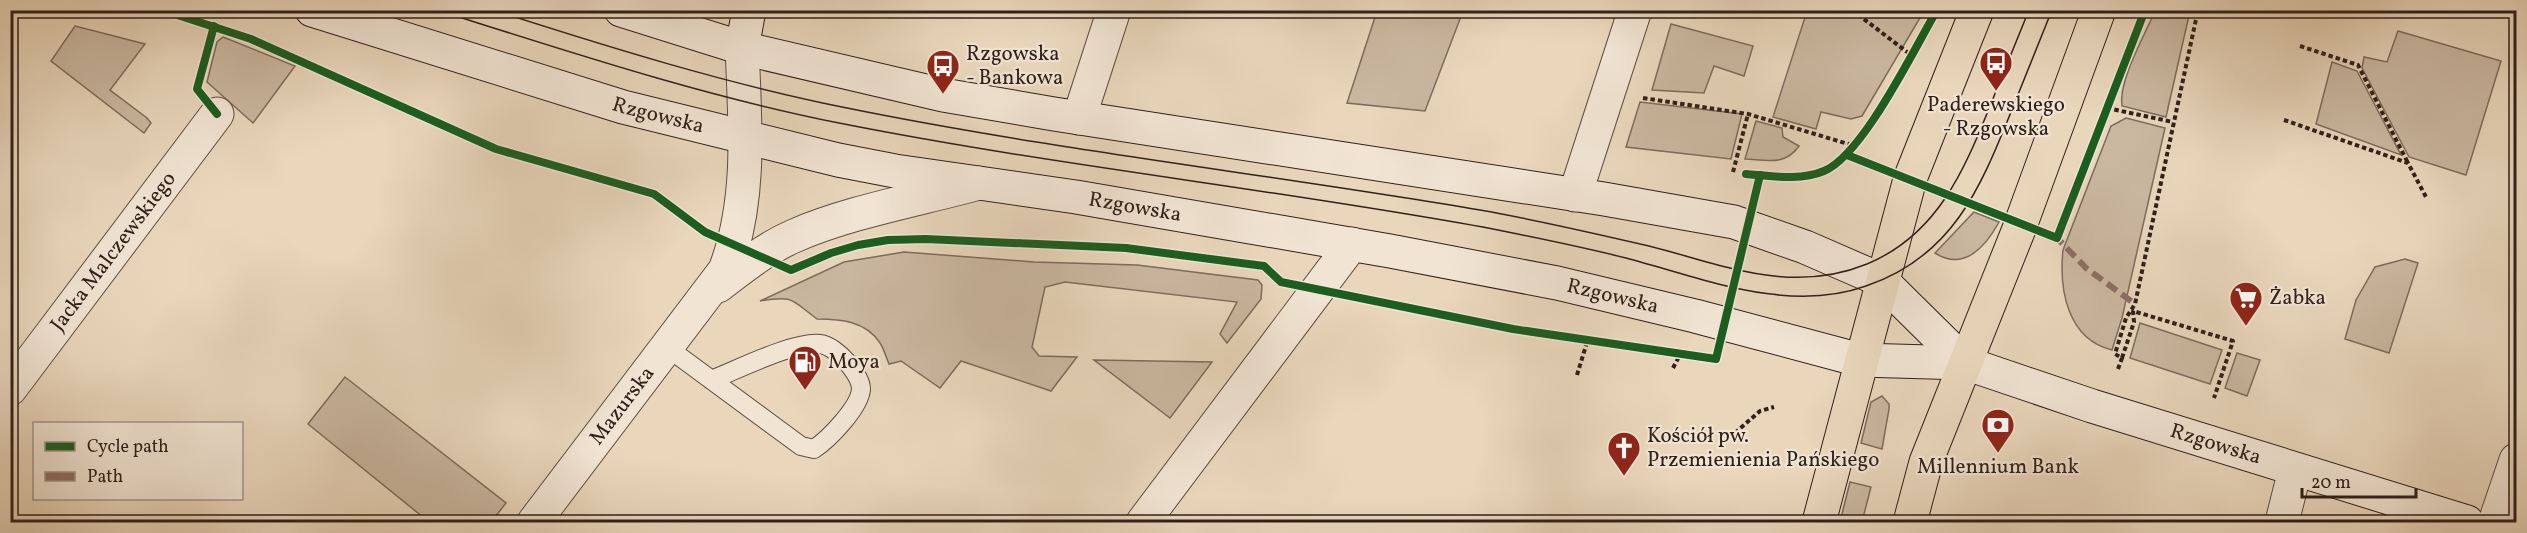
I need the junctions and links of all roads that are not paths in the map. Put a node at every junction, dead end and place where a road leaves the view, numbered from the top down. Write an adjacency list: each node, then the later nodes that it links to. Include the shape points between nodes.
1 (312, 10): 11 (main road, Rzgowska, via 623,106)
2 (621, 10): 8 (main road, Rzgowska)
3 (749, 10): 8 (main road, Mazurska)
4 (1114, 10): 10 (main road)
5 (1635, 10): 13 (main road)
6 (1977, 10): 15 (main road, via 1916,161)
7 (2099, 10): 19 (main road)
8 (742, 48): 10 (main road, Rzgowska, via 943,95); 11 (main road, Mazurska)
9 (218, 114): 21 (main road, Jacka Malczewskiego)
10 (1078, 118): 13 (main road, Rzgowska)
11 (746, 138): 12 (main road, Rzgowska, via 838,160); 16 (main road, Mazurska, via 734,246)
12 (979, 183): 14 (main road, Rzgowska); 16 (main road, Mazurska, via 820,225 760,255)
13 (1575, 195): 15 (main road, Rzgowska, via 1734,222)
14 (1352, 244): 18 (main road, Rzgowska, via 1557,283); 25 (main road)
15 (1881, 280): 18 (main road); 19 (main road, Rzgowska)
16 (712, 291): 17 (main road, Mazurska)
17 (668, 348): 20 (lane); 24 (main road, Mazurska)
18 (1860, 360): 19 (main road, Rzgowska); 26 (main road)
19 (1965, 363): 23 (main road, Rzgowska); 27 (main road, via 1926,462)
20 (711, 380): 20 (lane, via 801,446 814,449 827,440 858,400 861,386 840,355 822,344 801,345)
21 (10, 389)
22 (2517, 460): 30 (main road)
23 (2295, 470): 28 (main road); 29 (main road, Rzgowska)
24 (534, 522)
25 (1143, 522)
26 (1819, 522)
27 (1910, 522)
28 (2282, 522)
29 (2467, 522)
30 (2495, 522)

